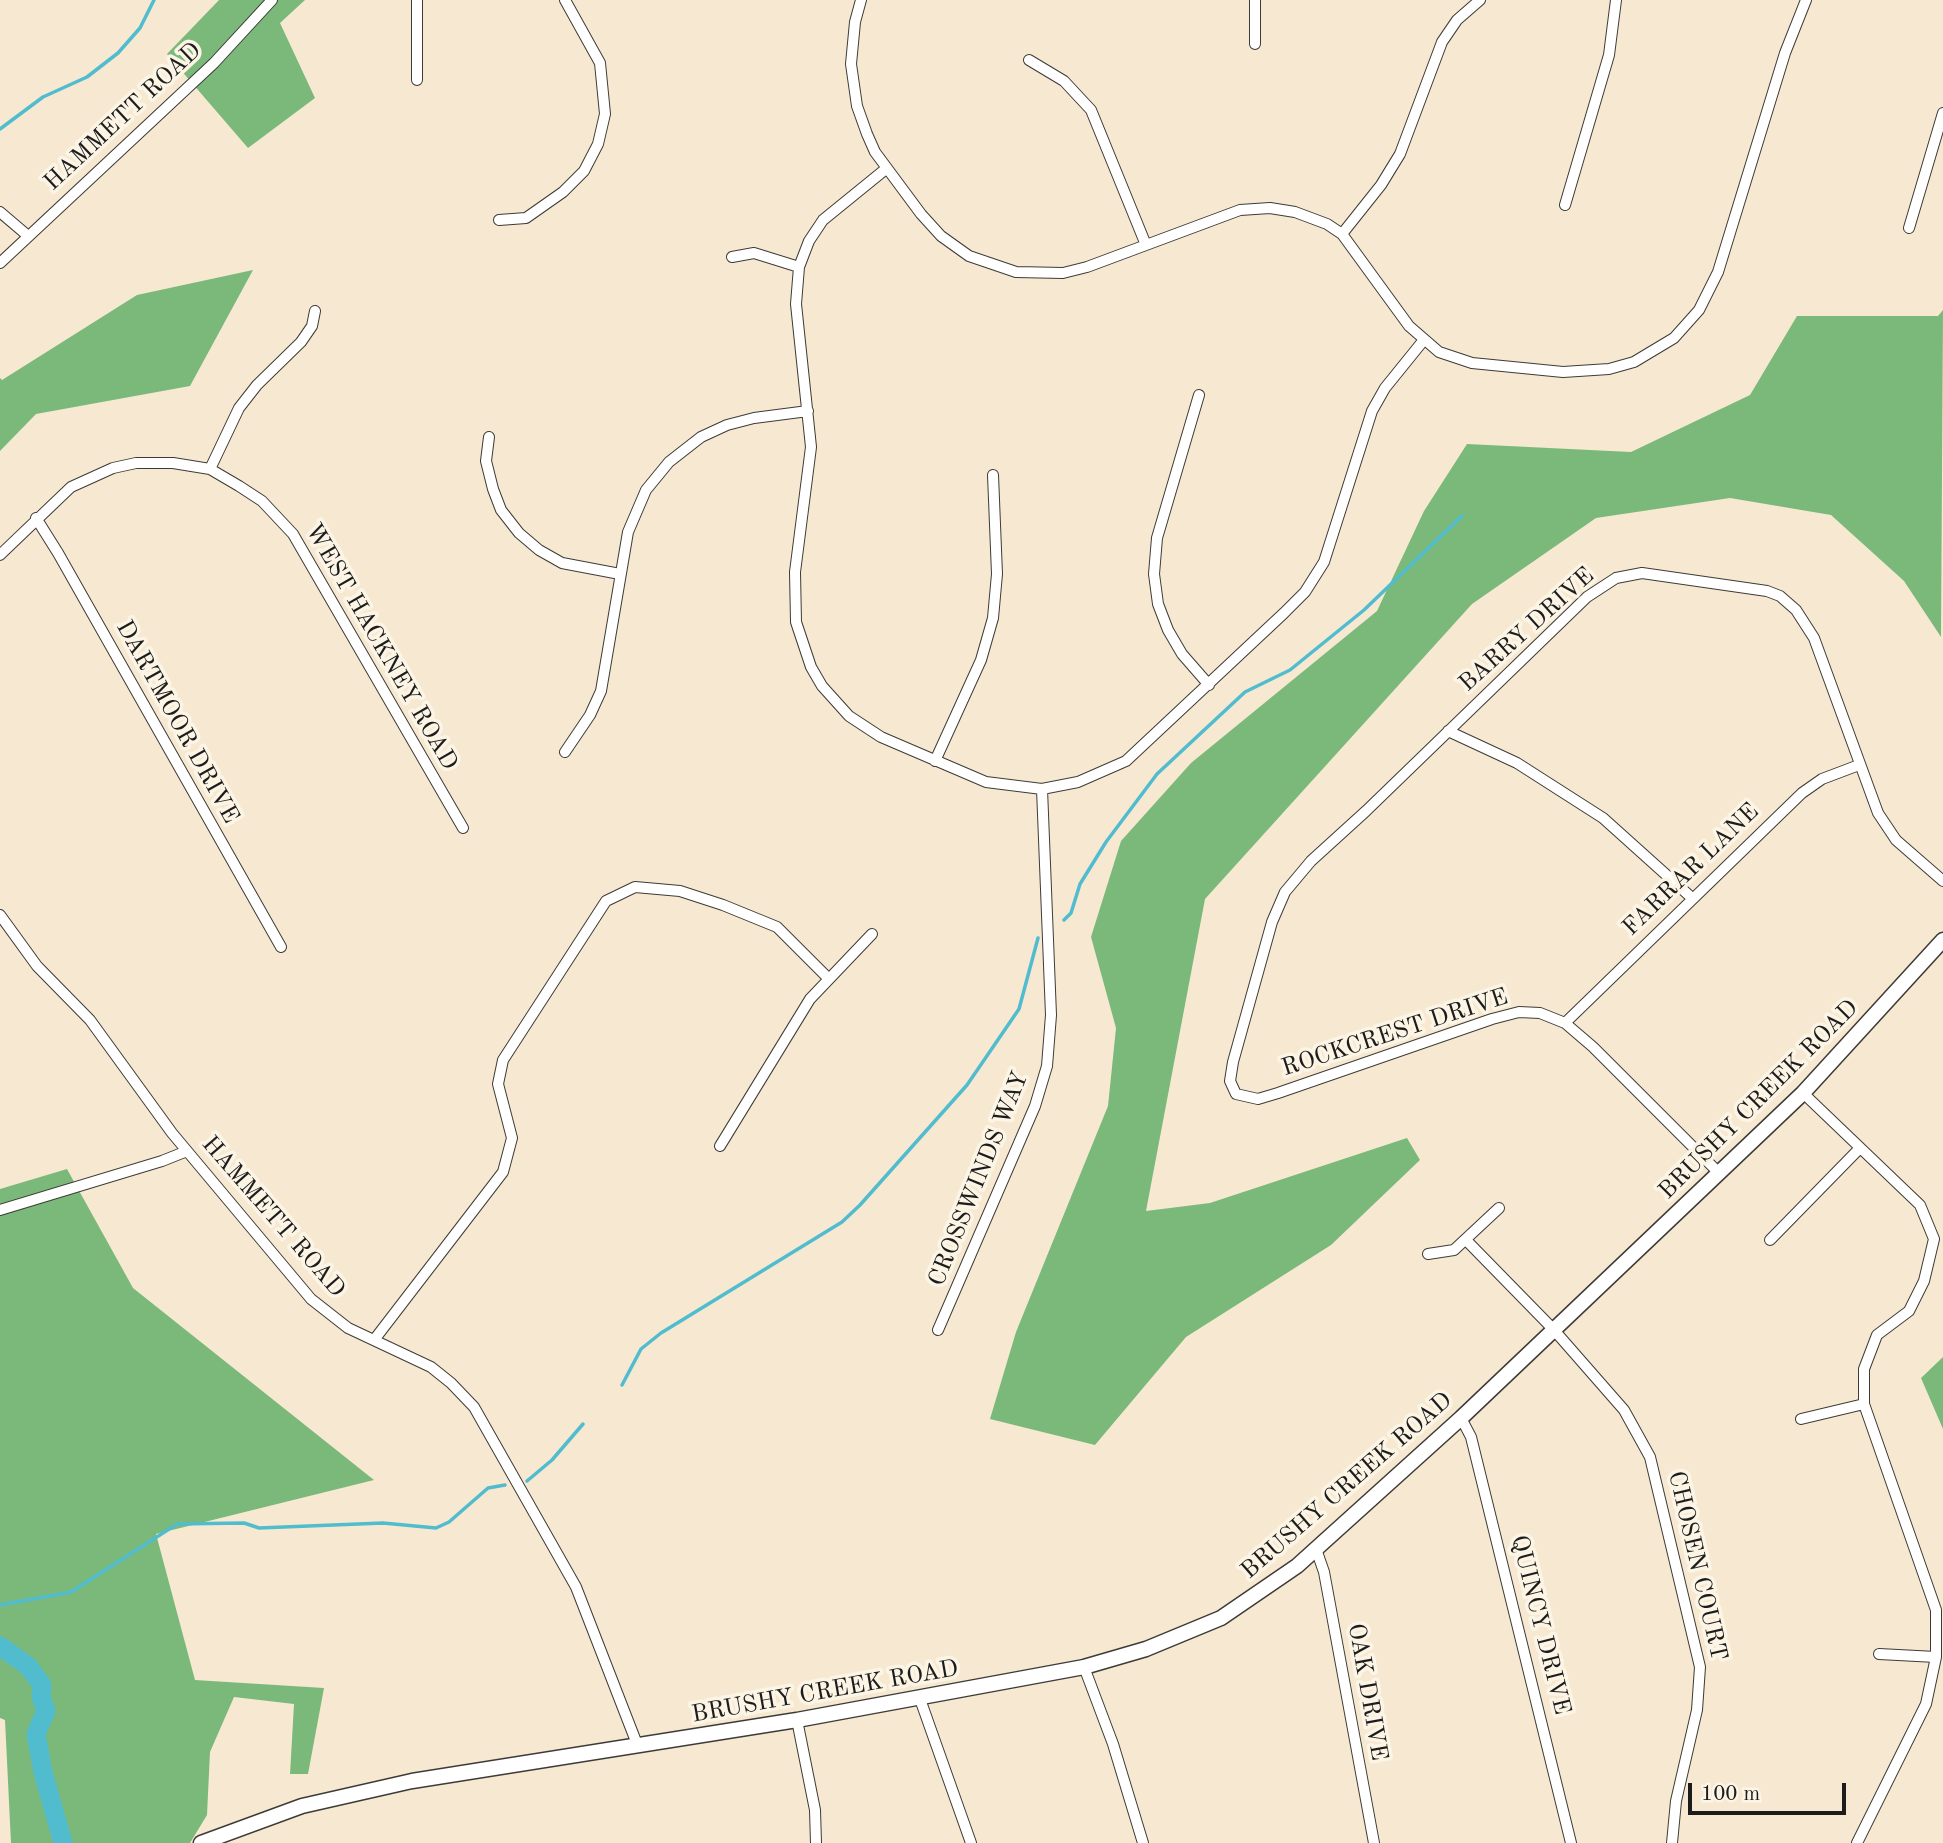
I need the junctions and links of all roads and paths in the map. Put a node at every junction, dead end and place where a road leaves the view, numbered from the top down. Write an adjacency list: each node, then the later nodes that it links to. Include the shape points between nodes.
1 (272, 0): 19 (street, HAMMETT ROAD, via 214,63)
2 (417, 0): 11 (street)
3 (565, 0): 16 (street, via 600,63 605,114 598,144 584,171 563,192 526,218)
4 (862, 0): 13 (street, via 852,44 853,86 867,134)
5 (1255, 0): 9 (street)
6 (1480, 0): 18 (street, via 1457,20 1442,42 1400,155)
7 (1616, 0): 14 (street, via 1609,55)
8 (1806, 0): 25 (street, via 1785,53 1718,272 1699,310 1674,338 1634,362 1587,372 1472,363)
9 (1255, 44)
10 (1029, 60): 20 (street, via 1064,81 1091,110)
11 (417, 80)
12 (1943, 113): 17 (street)
13 (887, 168): 20 (street, via 941,236 969,256 1000,268 1063,273); 23 (street, via 823,220)
14 (1565, 205)
15 (0, 212): 19 (street)
16 (499, 220)
17 (1909, 228)
18 (1342, 234): 20 (street, via 1295,212 1257,208 1223,214); 25 (street)
19 (27, 235): 22 (street, HAMMETT ROAD)
20 (1146, 245)
21 (732, 257): 23 (street, via 754,253)
22 (0, 263)
23 (799, 267): 27 (street, via 796,304)
24 (315, 311): 29 (street, via 301,342 239,408)
25 (1423, 341): 34 (street, via 1396,372 1372,411 1315,578)
26 (1199, 395): 34 (street, via 1157,538 1154,574 1168,630)
27 (808, 411): 33 (street, via 727,425 680,452 657,475 638,505); 37 (street, via 810,467 794,593 803,649 822,686 849,716 881,737)
28 (489, 437): 33 (street, via 486,461 493,489 501,510 519,533 538,551 562,563)
29 (210, 469): 31 (street, WEST HACKNEY ROAD, via 156,462 113,468 71,487); 40 (street, WEST HACKNEY ROAD, via 262,501 293,534)
30 (993, 475): 37 (street, via 997,574 993,618 981,660)
31 (36, 518): 32 (street, WEST HACKNEY ROAD); 46 (street, DARTMOOR DRIVE)
32 (0, 555)
33 (620, 574): 36 (street, via 601,691)
34 (1209, 685): 39 (street, via 1126,761 1078,782)
35 (1448, 731): 38 (street, BARRY DRIVE, via 1587,597 1616,579 1642,573 1766,591 1786,600 1814,638); 42 (street, via 1534,773 1603,818); 50 (street, BARRY DRIVE, via 1311,861 1293,880 1278,908 1230,1081 1235,1093 1249,1099)
36 (565, 752)
37 (935, 761): 39 (street, via 986,782)
38 (1858, 765): 41 (street, BARRY DRIVE, via 1886,827 1903,848); 42 (street, FARRAR LANE, via 1808,787)
39 (1042, 789): 60 (street, CROSSWINDS WAY, via 1051,1014 1047,1066 1035,1106)
40 (463, 828)
41 (1943, 881)
42 (1692, 898): 48 (street, FARRAR LANE)
43 (0, 915): 53 (street, HAMMETT ROAD, via 32,960 90,1020)
44 (872, 934): 47 (street)
45 (1943, 940): 49 (main road, BRUSHY CREEK ROAD)
46 (281, 947)
47 (827, 977): 51 (street); 62 (street, via 777,927 723,905 680,891 635,887 606,901 503,1060 498,1084 512,1138 503,1172)
48 (1565, 1023): 50 (street, ROCKCREST DRIVE, via 1533,1012 1510,1014); 54 (street, ROCKCREST DRIVE)
49 (1803, 1093): 52 (street); 54 (main road, BRUSHY CREEK ROAD)
50 (1271, 1095)
51 (720, 1146)
52 (1860, 1148): 58 (street); 63 (street, via 1920,1205 1934,1239 1924,1281 1909,1311 1877,1335 1864,1369)
53 (187, 1151): 56 (street); 62 (street, HAMMETT ROAD, via 311,1299 348,1328)
54 (1720, 1174): 61 (main road, BRUSHY CREEK ROAD)
55 (1499, 1208): 57 (street)
56 (0, 1209)
57 (1466, 1240): 59 (street, via 1450,1251); 61 (street, CHOSEN COURT)
58 (1770, 1240)
59 (1428, 1254)
60 (938, 1330)
61 (1553, 1330): 64 (main road, BRUSHY CREEK ROAD); 79 (street, CHOSEN COURT, via 1624,1410 1644,1442 1696,1639 1700,1693 1676,1801)
62 (374, 1340): 72 (street, HAMMETT ROAD, via 440,1373 481,1418 576,1587)
63 (1864, 1404): 65 (street); 68 (street, via 1936,1610)
64 (1461, 1418): 66 (main road, BRUSHY CREEK ROAD); 78 (street, QUINCY DRIVE, via 1474,1450)
65 (1801, 1419)
66 (1316, 1549): 69 (main road, BRUSHY CREEK ROAD, via 1221,1618 1146,1649); 77 (street, OAK DRIVE)
67 (1879, 1654): 68 (street)
68 (1936, 1657): 80 (street, via 1926,1704)
69 (1084, 1667): 70 (main road, BRUSHY CREEK ROAD); 76 (street, via 1114,1744)
70 (920, 1699): 71 (main road, BRUSHY CREEK ROAD); 75 (street)
71 (797, 1720): 72 (main road, BRUSHY CREEK ROAD); 74 (street, via 815,1810)
72 (637, 1744): 73 (main road, BRUSHY CREEK ROAD, via 412,1781 315,1803)
73 (201, 1843)
74 (816, 1843)
75 (971, 1843)
76 (1143, 1843)
77 (1374, 1843)
78 (1571, 1843)
79 (1672, 1843)
80 (1857, 1843)

